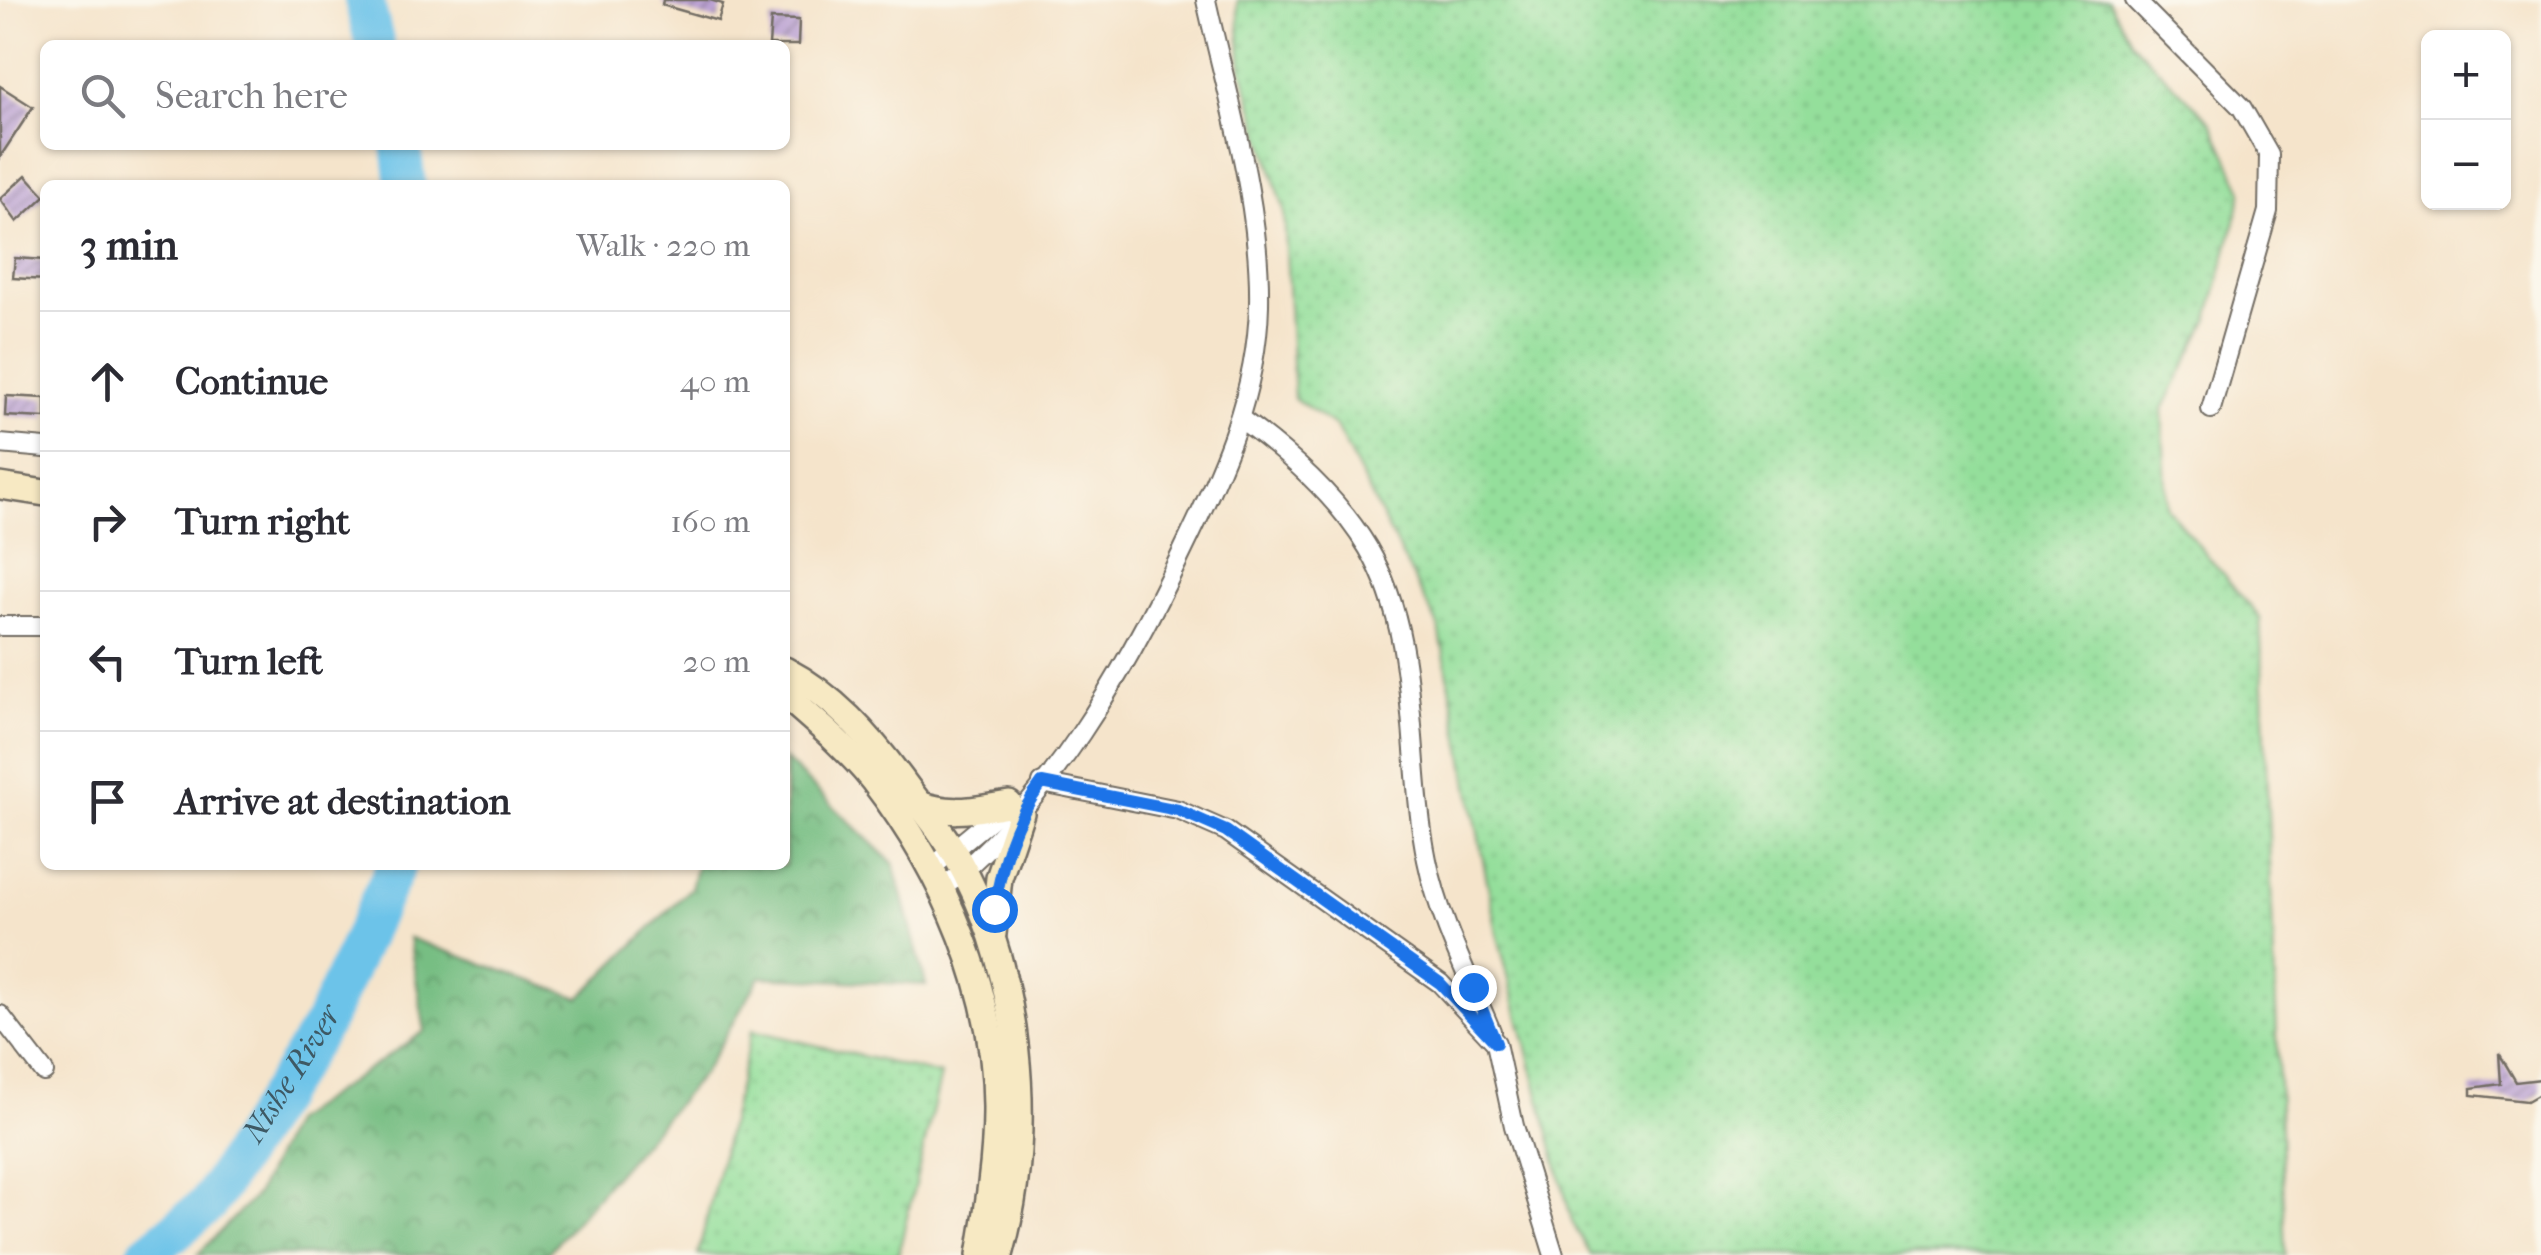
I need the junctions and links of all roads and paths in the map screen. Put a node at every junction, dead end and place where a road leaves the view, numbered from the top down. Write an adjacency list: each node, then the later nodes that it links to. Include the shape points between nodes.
1 (1206, 0): 4 (street, via 1254,216 1259,305)
2 (2135, 0): 3 (street, via 2242,108 2269,155 2262,238)
3 (2211, 409)
4 (1241, 418): 13 (street, via 1144,633 1092,719); 20 (street, via 1338,508 1388,594 1428,865)
5 (0, 444): 6 (street)
6 (40, 448)
7 (0, 486): 8 (street)
8 (40, 492)
9 (0, 626): 10 (street)
10 (40, 626)
11 (790, 674): 14 (street, via 852,721)
12 (790, 700): 17 (street, via 874,782)
13 (1039, 787): 15 (street); 20 (street, via 1178,810 1226,831 1440,983)
14 (919, 804): 15 (street, via 943,812); 16 (street)
15 (1015, 808): 16 (street); 18 (street)
16 (959, 861): 17 (street); 18 (street)
17 (935, 880): 22 (street, via 974,969 991,1051 996,1109)
18 (992, 941): 23 (street, via 1011,1028 1020,1141)
19 (0, 1015): 21 (street)
20 (1496, 1043): 24 (street)
21 (44, 1072)
22 (980, 1255)
23 (1000, 1255)
24 (1554, 1255)

